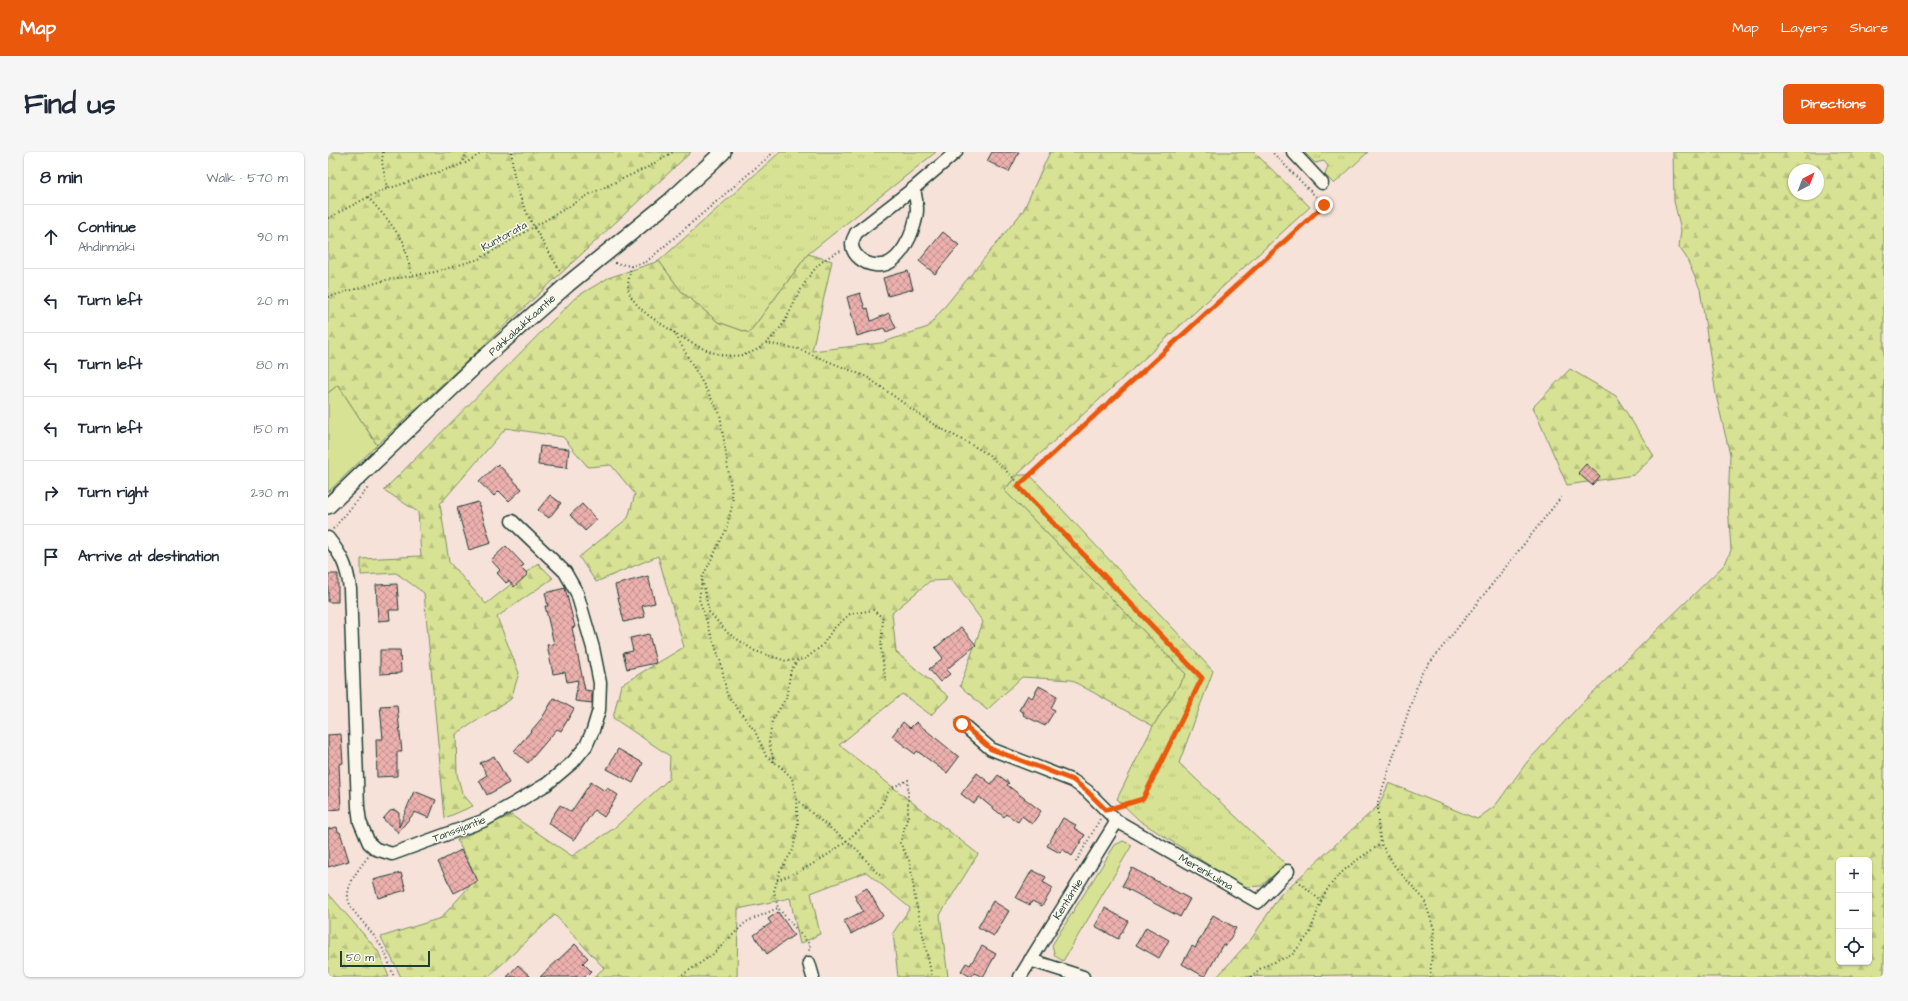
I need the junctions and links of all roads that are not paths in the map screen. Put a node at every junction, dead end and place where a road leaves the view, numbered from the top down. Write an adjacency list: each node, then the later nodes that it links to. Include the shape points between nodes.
1 (723, 152): 6 (street, Pahkalaukkaantie, via 669,202 568,284 476,365)
2 (956, 152): 5 (street)
3 (1293, 152): 4 (street)
4 (1322, 184)
5 (914, 188): 5 (street, via 856,233 852,247 862,261 875,266 896,257 912,234 917,209)
6 (328, 506)
7 (512, 521): 8 (street, Tanssijantie, via 565,572 577,593 600,683 599,710 593,730 586,746 573,762 547,784 483,821 392,854 376,849 370,843 360,822 348,570)
8 (330, 534)
9 (962, 724): 10 (street, via 991,749 1073,780)
10 (1117, 821): 11 (street, Merenkulma, via 1258,902); 12 (street, Kentäntie)
11 (1288, 871)
12 (1030, 960): 15 (street, Kentäntie); 16 (street)
13 (809, 963): 14 (street)
14 (813, 977)
15 (1020, 977)
16 (1083, 977)

